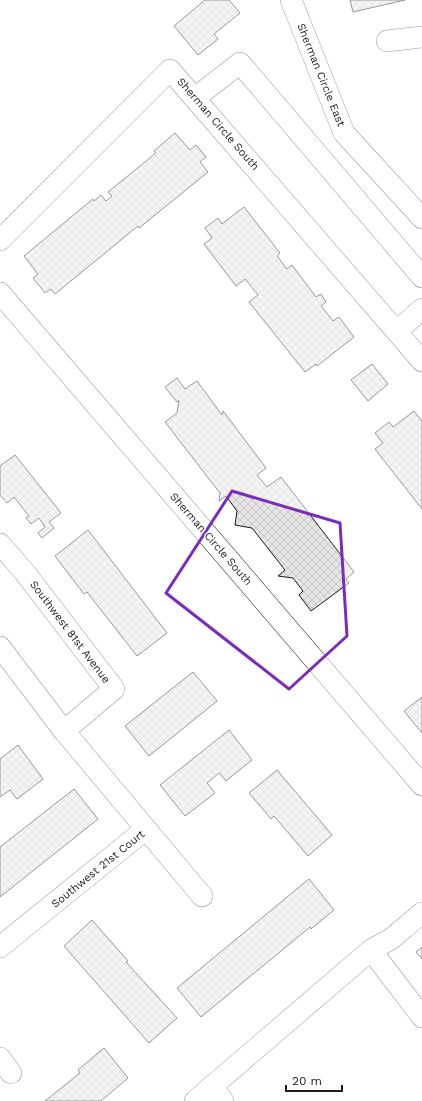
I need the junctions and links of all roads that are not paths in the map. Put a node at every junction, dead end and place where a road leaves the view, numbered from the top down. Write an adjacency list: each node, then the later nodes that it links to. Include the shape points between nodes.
1 (291, 0): 5 (street, Sherman Circle East, via 344,133)
2 (422, 37): 3 (street)
3 (387, 41)
4 (195, 98): 6 (street, Sherman Circle South, via 170,70); 7 (street, via 240,63); 10 (street, Sherman Circle South)
5 (422, 218)
6 (0, 240)
7 (422, 278)
8 (0, 293): 15 (street, Sherman Circle South)
9 (422, 309): 10 (street)
10 (397, 331): 11 (street, Sherman Circle South)
11 (422, 359)
12 (0, 544): 14 (street, Southwest 81st Avenue, via 114,689)
13 (0, 646): 14 (street)
14 (64, 731): 16 (street)
15 (422, 785)
16 (146, 829): 17 (street, Southwest 21st Court); 19 (street, Southwest 21st Court)
17 (202, 896)
18 (422, 914): 20 (street, via 391,939)
19 (0, 947)
20 (371, 950): 21 (street); 22 (street)
21 (422, 1017)
22 (218, 1094): 23 (street)
23 (195, 1101)

